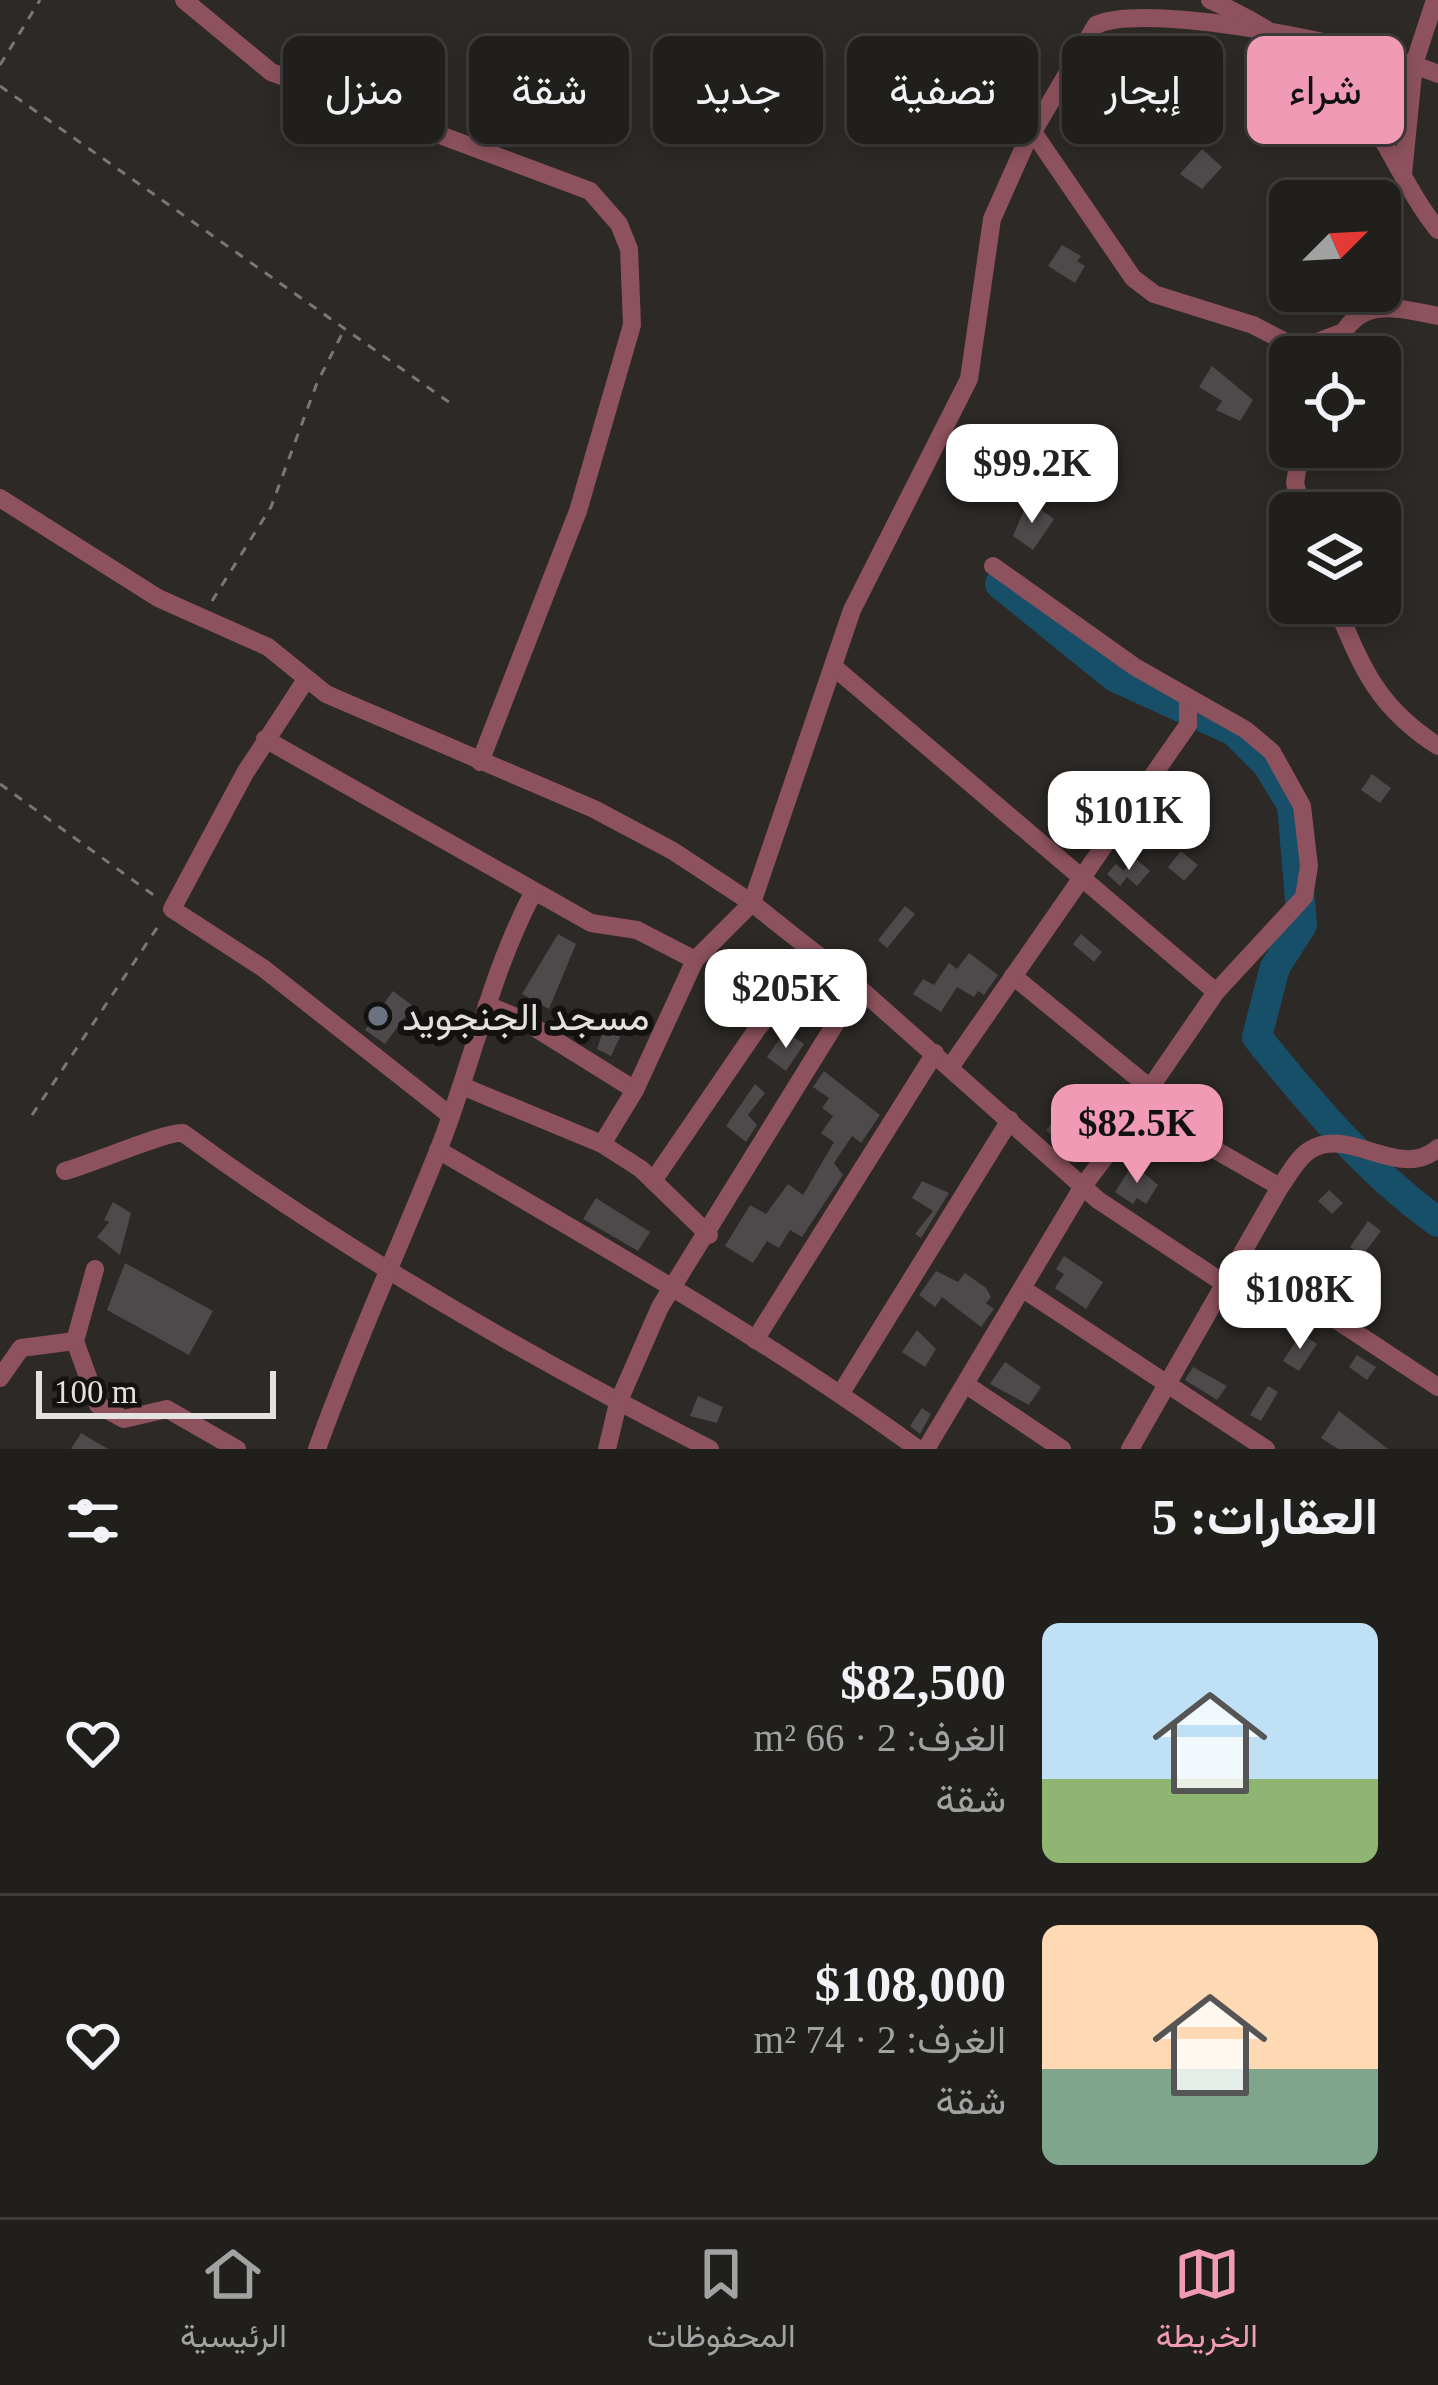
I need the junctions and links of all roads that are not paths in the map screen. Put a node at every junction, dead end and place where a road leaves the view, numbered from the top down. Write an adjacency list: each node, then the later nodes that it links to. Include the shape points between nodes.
1 (184, 0): 23 (street, via 271,72 590,191 620,224 632,325 578,512)
2 (1210, 0): 4 (street)
3 (1435, 0): 5 (street)
4 (1263, 29): 5 (street); 7 (street, via 1106,20 1078,49); 10 (street, via 1346,92)
5 (1414, 64): 6 (street); 10 (street)
6 (1438, 74)
7 (1038, 123)
8 (1038, 139): 13 (street, via 1142,286 1299,349)
9 (1027, 144): 18 (street, via 992,219 969,379 852,610)
10 (1402, 179): 11 (street)
11 (1438, 230)
12 (1438, 316): 13 (street, via 1376,308)
13 (1341, 333): 14 (street)
14 (1340, 336)
15 (0, 498): 19 (street, via 143,590 268,646)
16 (993, 566): 20 (street)
17 (1345, 624): 22 (street, via 1378,694 1401,722)
18 (836, 668): 24 (street); 26 (street)
19 (305, 681): 21 (street); 23 (street)
20 (1188, 698): 24 (street, via 1187,724); 31 (street, via 1272,752 1302,806 1307,833 1304,897)
21 (265, 740): 25 (street); 38 (street, via 172,909 280,980)
22 (1438, 746)
23 (480, 762): 26 (street, via 595,809)
24 (1080, 879): 29 (street); 31 (street)
25 (533, 893): 28 (street, via 591,923 637,930); 32 (street)
26 (752, 903): 27 (street); 28 (street)
27 (818, 955): 30 (street); 44 (street)
28 (695, 961): 36 (street)
29 (1013, 976): 33 (street); 35 (street)
30 (858, 987): 33 (street); 47 (street)
31 (1216, 992): 35 (street)
32 (488, 1005): 34 (street); 36 (street)
33 (943, 1060): 39 (street); 54 (street)
34 (462, 1086): 38 (street); 40 (street)
35 (1150, 1088): 37 (street)
36 (635, 1090): 40 (street)
37 (1142, 1108): 45 (street); 46 (street)
38 (451, 1116): 42 (street)
39 (1010, 1120): 45 (street); 60 (street)
40 (602, 1144): 44 (street)
41 (1438, 1148): 46 (street, via 1415,1160 1322,1145 1304,1154)
42 (438, 1150): 49 (street); 52 (street)
43 (64, 1171): 49 (street, via 176,1130)
44 (652, 1181): 47 (street)
45 (1083, 1186): 51 (street); 53 (street)
46 (1280, 1186): 48 (street)
47 (710, 1235): 52 (street)
48 (1241, 1257): 51 (street); 59 (street)
49 (388, 1267): 61 (street); 63 (street)
50 (95, 1269): 55 (street)
51 (1225, 1284): 57 (street)
52 (674, 1288): 54 (street); 61 (street)
53 (1022, 1289): 57 (street); 58 (street)
54 (755, 1340): 60 (street)
55 (75, 1341): 56 (street, via 21,1348); 62 (street, via 92,1395 108,1414 124,1419 167,1409)
56 (0, 1378)
57 (1164, 1384): 68 (street); 69 (street)
58 (968, 1386): 66 (street); 67 (street)
59 (1438, 1388)
60 (841, 1393): 66 (street)
61 (618, 1403): 64 (street); 65 (street)
62 (236, 1449)
63 (317, 1449)
64 (607, 1449)
65 (710, 1449)
66 (922, 1449)
67 (1062, 1449)
68 (1130, 1449)
69 (1266, 1449)

